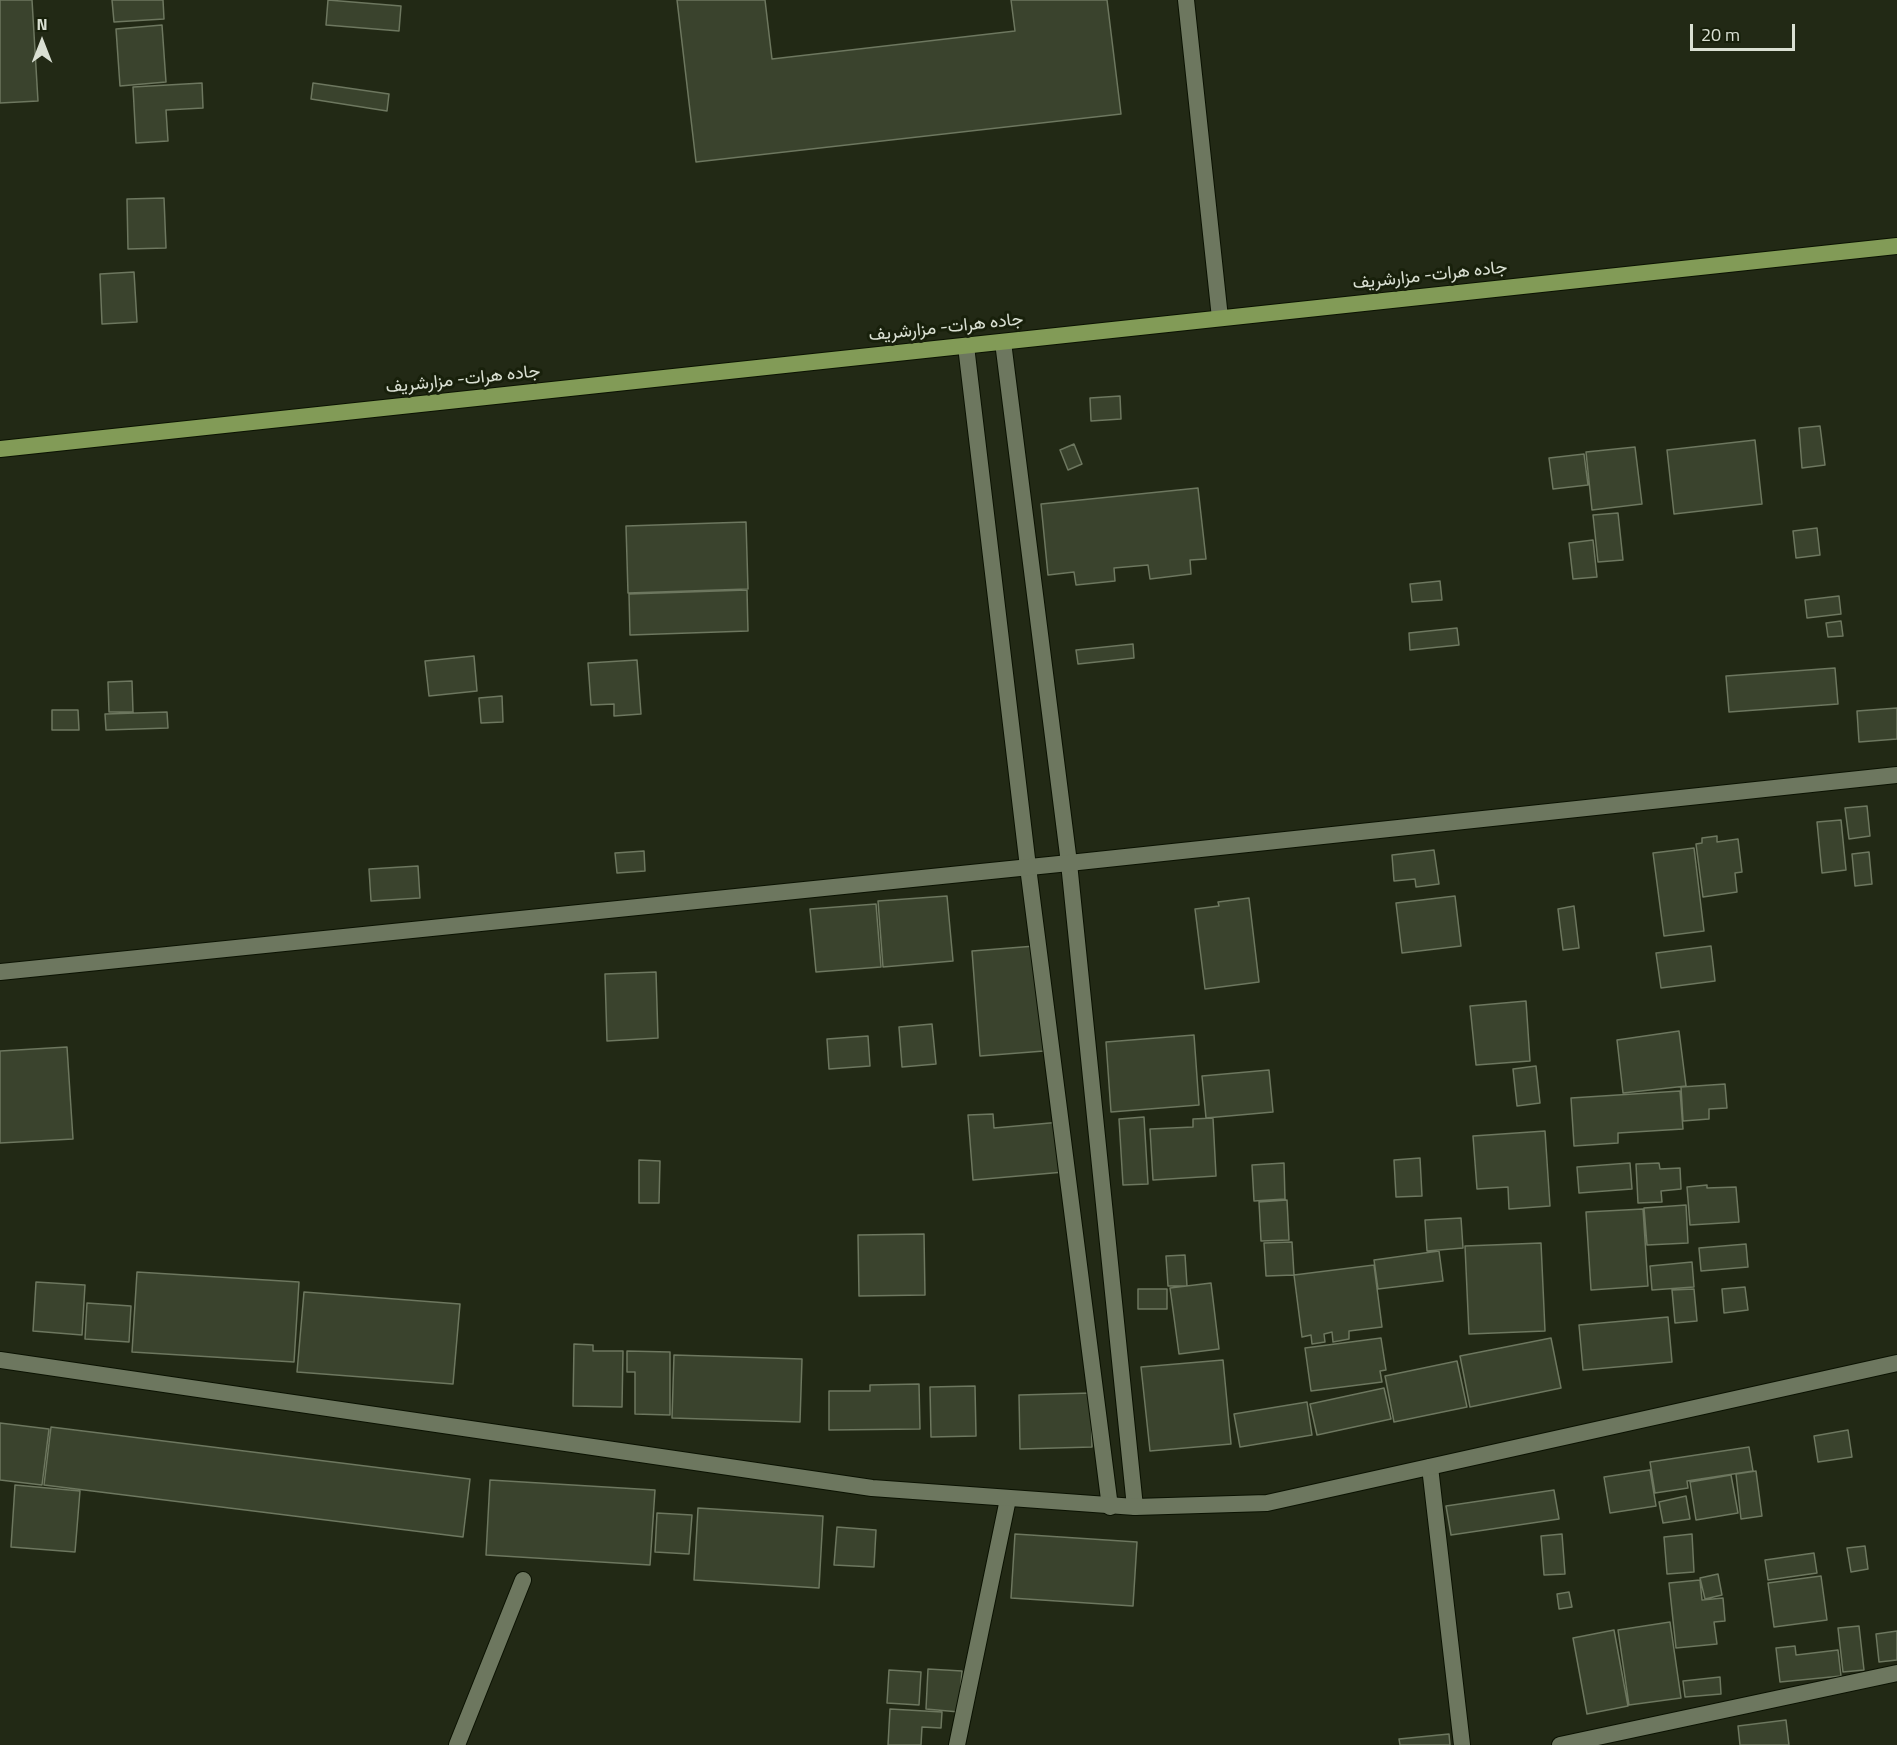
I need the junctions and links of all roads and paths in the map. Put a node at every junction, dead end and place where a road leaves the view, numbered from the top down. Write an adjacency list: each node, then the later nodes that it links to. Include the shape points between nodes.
1 (1186, 0): 3 (street)
2 (1897, 246): 3 (highway, جاده هرات- مزارشریف)
3 (1220, 318): 4 (highway, جاده هرات- مزارشریف)
4 (1002, 342): 5 (highway, جاده هرات- مزارشریف); 8 (street)
5 (966, 346): 6 (highway, جاده هرات- مزارشریف); 9 (street)
6 (0, 449)
7 (1897, 775): 8 (street)
8 (1069, 863): 9 (street); 16 (street)
9 (1028, 867): 10 (street); 15 (street)
10 (0, 972)
11 (0, 1360): 14 (street, via 872,1488)
12 (1897, 1363): 13 (street)
13 (1430, 1467): 16 (street, via 1267,1503); 21 (street)
14 (1008, 1499): 15 (street); 20 (street)
15 (1110, 1507): 16 (street)
16 (1135, 1508)
17 (524, 1580): 19 (street)
18 (1897, 1673): 22 (street)
19 (457, 1745)
20 (957, 1745)
21 (1462, 1745)
22 (1560, 1745)

